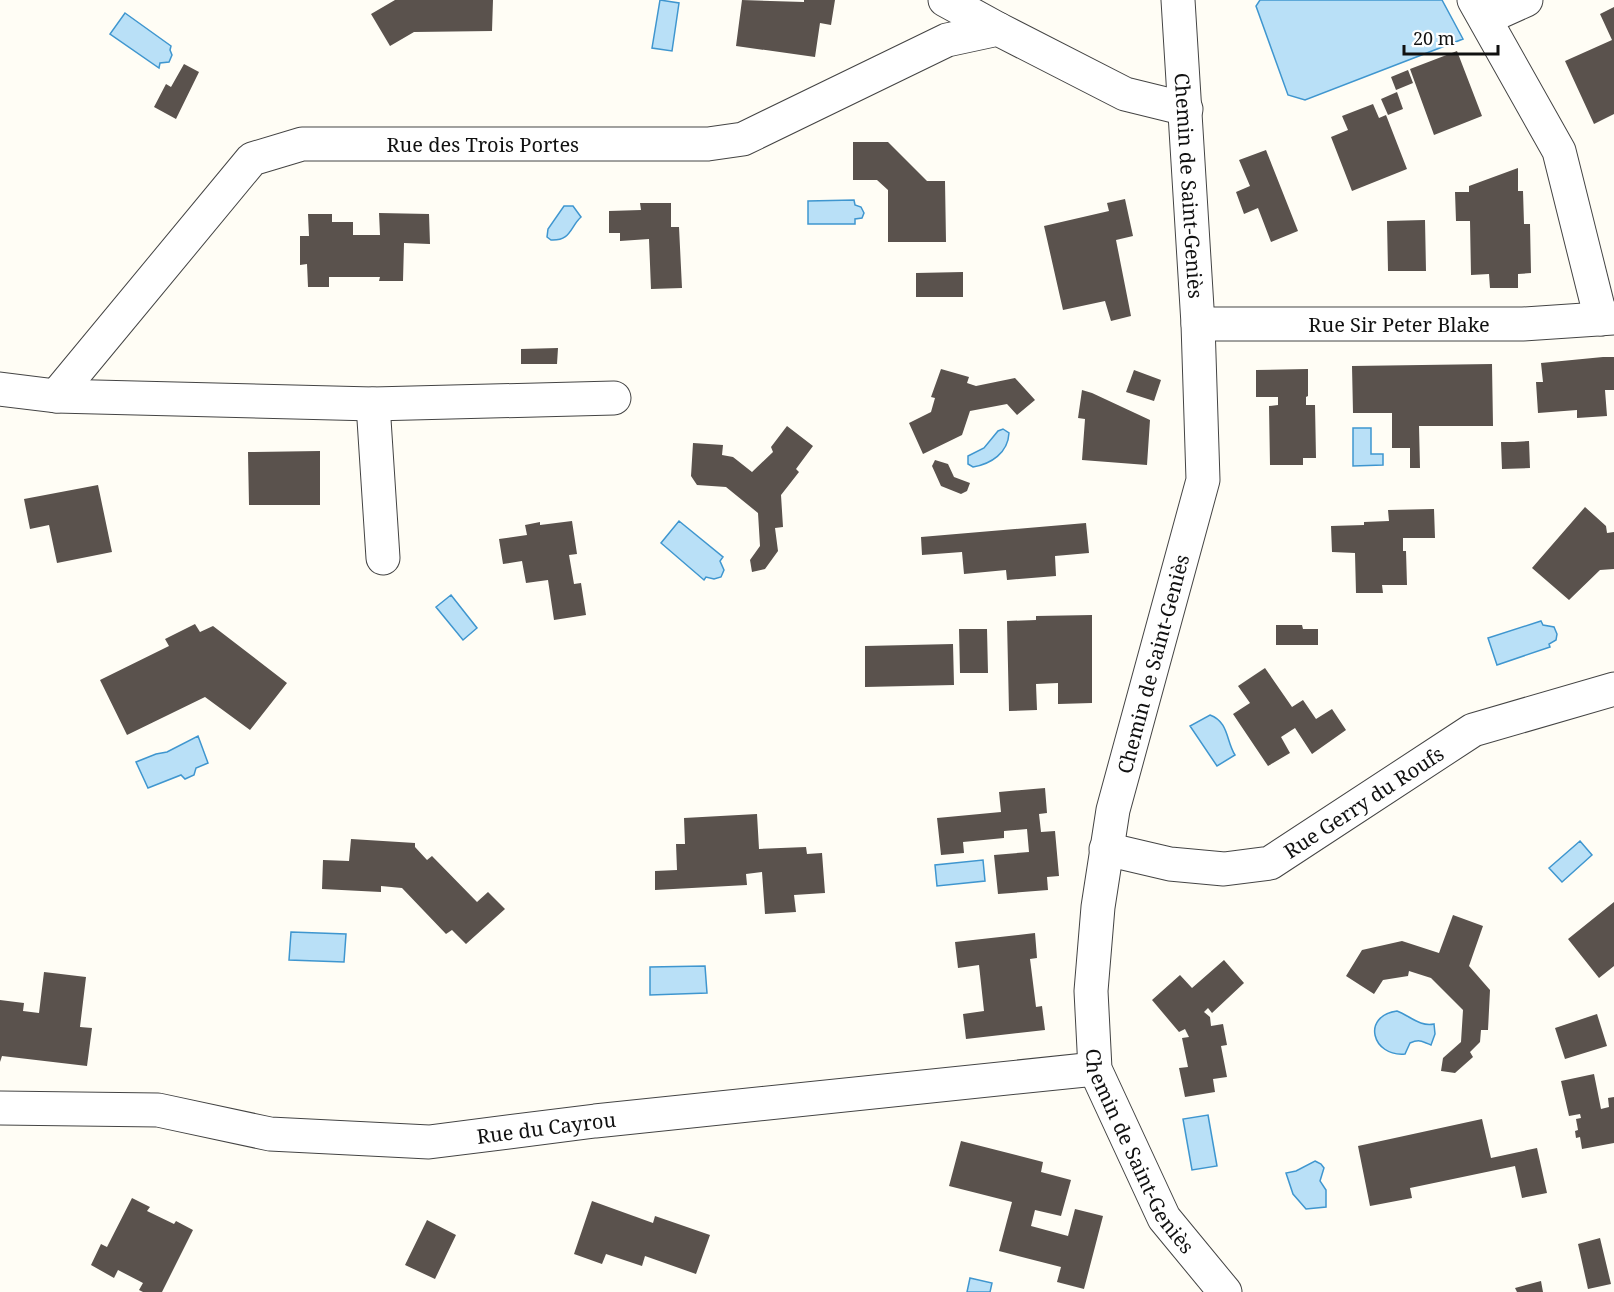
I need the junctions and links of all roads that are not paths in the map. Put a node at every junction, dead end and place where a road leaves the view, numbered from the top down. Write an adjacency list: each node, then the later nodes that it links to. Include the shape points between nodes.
1 (945, 0): 5 (street)
2 (1178, 0): 6 (street, Chemin de Saint-Geniès)
3 (1526, 0): 4 (street)
4 (1480, 9): 7 (street, Rue Sir Peter Blake, via 1559,150)
5 (998, 28): 6 (street, via 1125,94); 10 (street, Rue des Trois Portes, via 947,40 743,139 708,144 302,144 252,159)
6 (1186, 110): 8 (street, Chemin de Saint-Geniès)
7 (1608, 318): 8 (street, Rue Sir Peter Blake, via 1523,324)
8 (1198, 324): 15 (street, Chemin de Saint-Geniès, via 1203,480 1113,810)
9 (0, 389): 10 (street)
10 (56, 396): 12 (street)
11 (615, 398): 12 (street)
12 (374, 404): 13 (street)
13 (383, 558)
14 (1614, 689): 15 (street, Rue Gerry du Roufs, via 1473,730 1270,863 1224,869 1170,864)
15 (1106, 849): 16 (street, Chemin de Saint-Geniès, via 1091,991)
16 (1095, 1070): 17 (street, Rue du Cayrou, via 596,1120 429,1142 270,1134 158,1110); 18 (street, Chemin de Saint-Geniès, via 1164,1218)
17 (0, 1108)
18 (1225, 1292)

